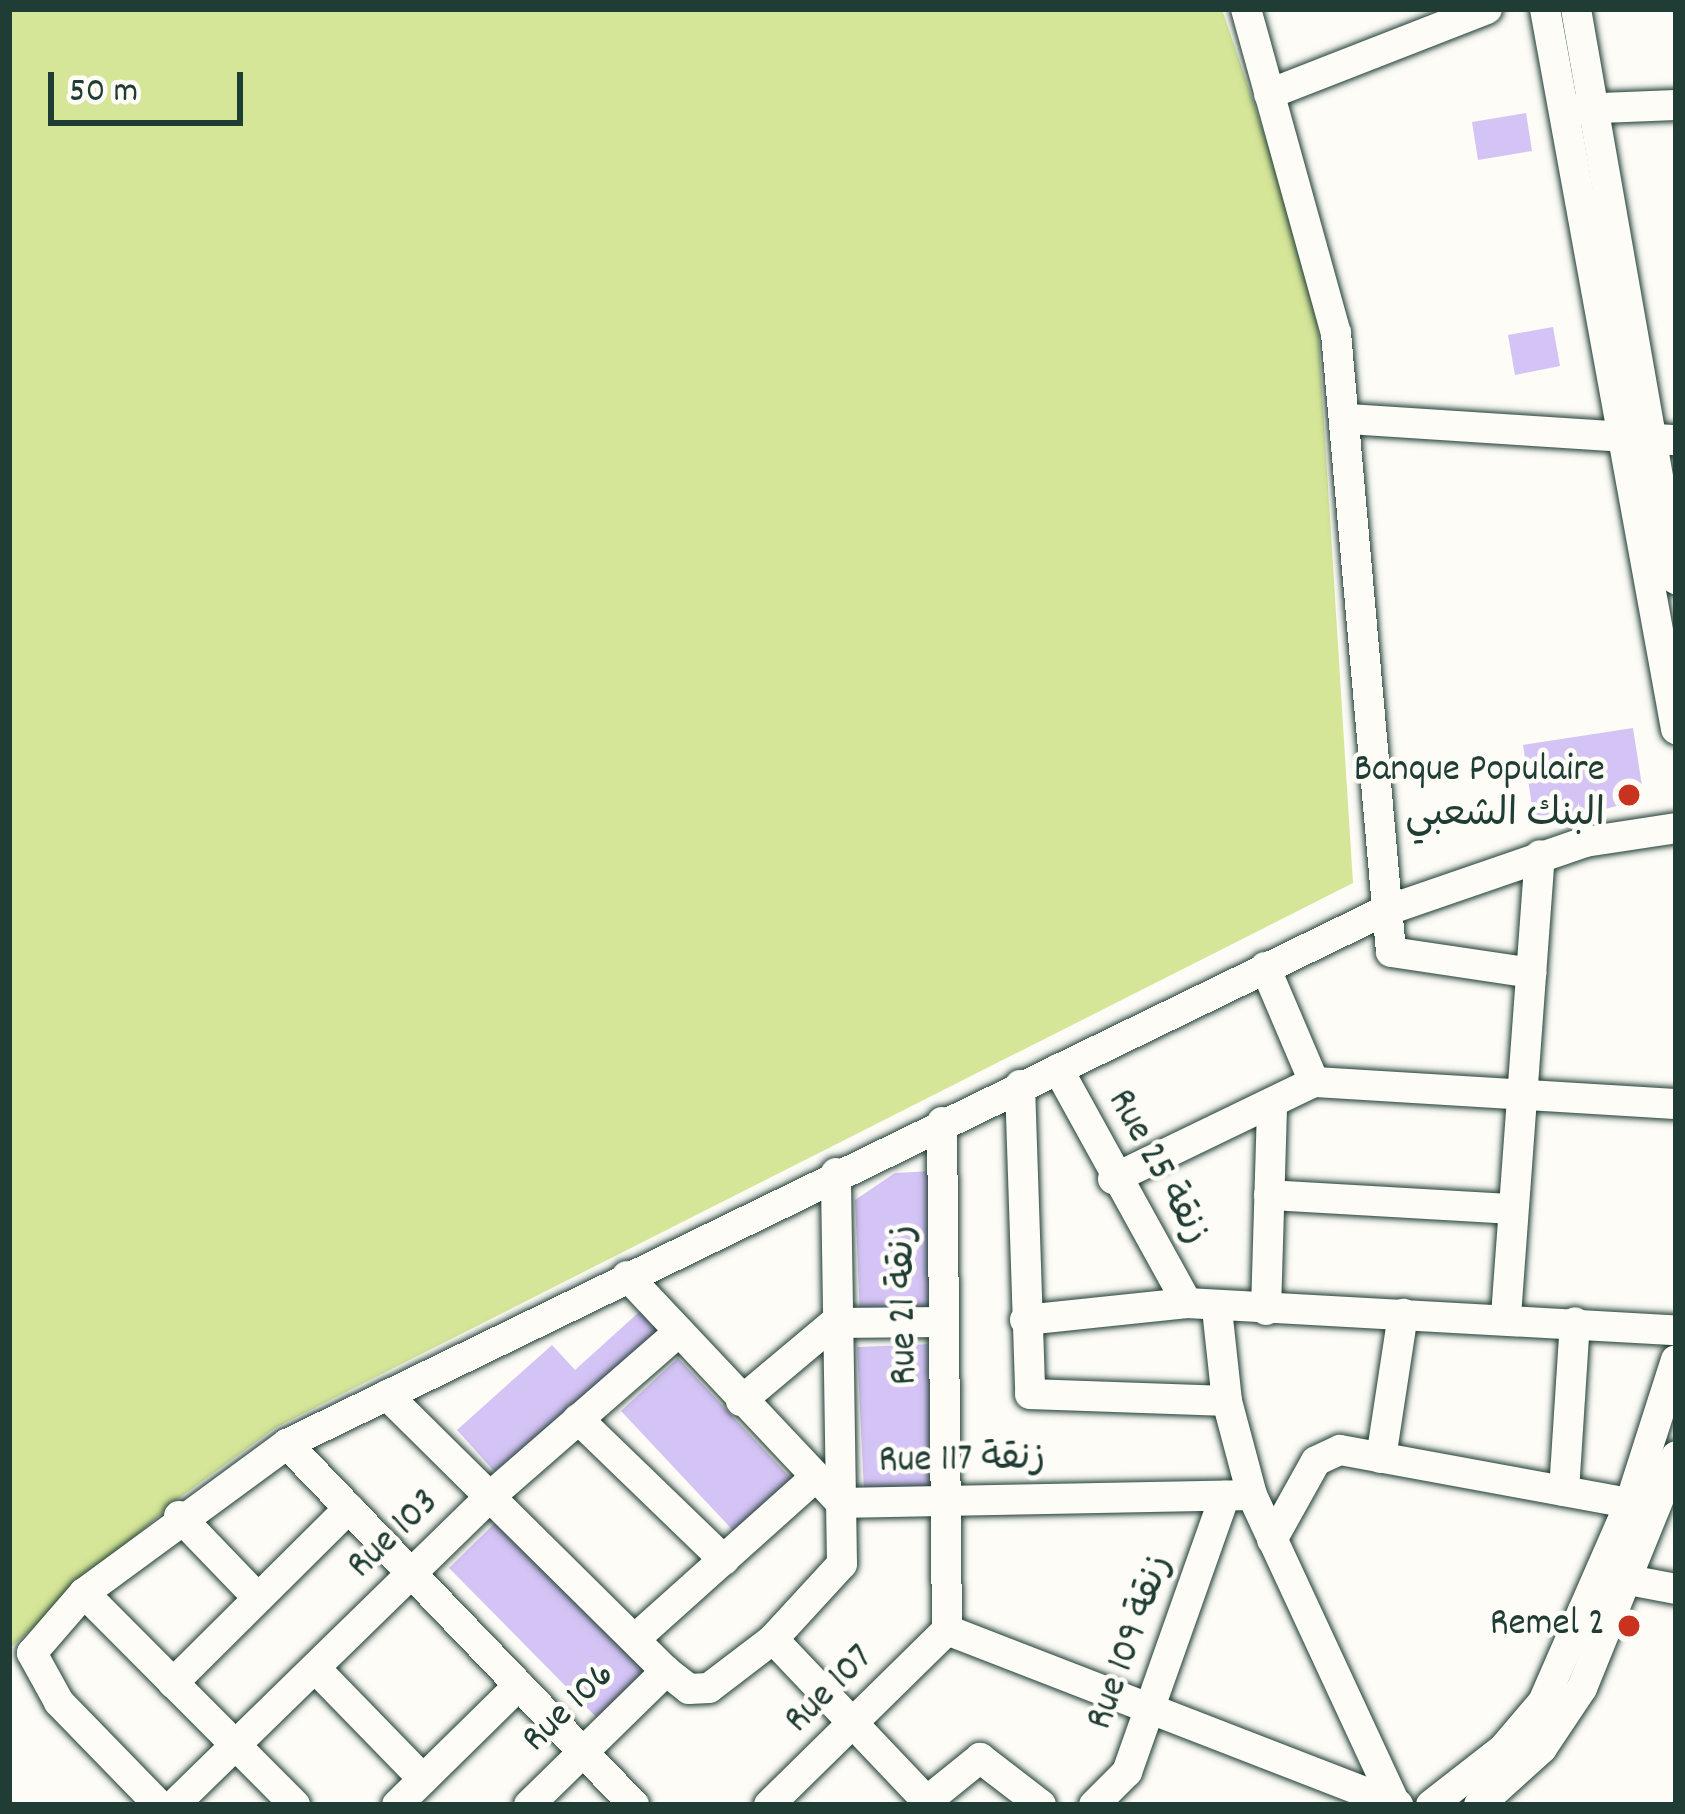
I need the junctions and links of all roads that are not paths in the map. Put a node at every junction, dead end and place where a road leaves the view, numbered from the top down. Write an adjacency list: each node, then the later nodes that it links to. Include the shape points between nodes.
1 (1246, 9): 5 (street)
2 (1487, 9): 5 (street)
3 (1545, 9): 7 (street)
4 (1576, 9): 7 (street)
5 (1269, 94): 8 (street, via 1325,277)
6 (1676, 105): 7 (street)
7 (1579, 109): 9 (street)
8 (1348, 419): 9 (street); 15 (street)
9 (1650, 438): 10 (street); 11 (street)
10 (1676, 579)
11 (1668, 641): 12 (street)
12 (1676, 729)
13 (1676, 828): 14 (street)
14 (1540, 855): 15 (street); 17 (street)
15 (1382, 912): 16 (street); 17 (street, via 1395,958)
16 (1265, 967): 18 (street); 19 (street)
17 (1531, 973): 21 (street)
18 (1058, 1069): 20 (street); 26 (street, Rue 25 زنقة)
19 (1314, 1082): 21 (street); 22 (street)
20 (1020, 1085): 24 (street); 34 (street)
21 (1519, 1094): 23 (street); 28 (street)
22 (1272, 1103): 26 (street); 27 (street)
23 (1676, 1103)
24 (942, 1122): 25 (street); 35 (street, Rue 21 زنقة)
25 (836, 1173): 29 (street); 37 (street)
26 (1113, 1179): 30 (street, Rue 25 زنقة)
27 (1269, 1195): 28 (street); 31 (street)
28 (1512, 1209): 33 (street)
29 (628, 1276): 39 (street, Rue 117 زنقة); 41 (street)
30 (1202, 1306): 31 (street); 34 (street); 43 (street)
31 (1266, 1310): 32 (street)
32 (1403, 1314): 33 (street); 47 (street)
33 (1506, 1316): 36 (street)
34 (1025, 1320): 43 (street, via 1033,1398)
35 (944, 1322): 37 (street); 52 (street, Rue 21 زنقة)
36 (1575, 1322): 38 (street); 49 (street)
37 (834, 1323): 42 (street); 53 (street)
38 (1676, 1330)
39 (679, 1332): 42 (street, Rue 117 زنقة); 44 (street, Rue 103)
40 (1676, 1360): 54 (street)
41 (387, 1395): 45 (street); 50 (street)
42 (741, 1401): 48 (street, Rue 117 زنقة)
43 (1227, 1401): 51 (street)
44 (578, 1419): 50 (street, Rue 103); 58 (street)
45 (287, 1444): 55 (street); 56 (street)
46 (1676, 1456): 60 (street)
47 (1381, 1457): 49 (street); 57 (street, via 1320,1457)
48 (811, 1481): 53 (street, Rue 117 زنقة); 58 (street)
49 (1564, 1491): 54 (street)
50 (493, 1494): 59 (street, Rue 103); 65 (street)
51 (1239, 1495): 52 (street, Rue 117 زنقة); 57 (street); 72 (street, Rue 109 زنقة)
52 (951, 1502): 53 (street, Rue 117 زنقة); 64 (street, Rue 21 زنقة)
53 (841, 1503): 66 (street, via 838,1573)
54 (1630, 1503): 60 (street)
55 (349, 1508): 59 (street); 63 (street)
56 (179, 1516): 62 (street); 63 (street)
57 (1272, 1540): 87 (street)
58 (724, 1560): 65 (street)
59 (412, 1574): 68 (street, Rue 103); 71 (street)
60 (1616, 1578): 61 (street); 88 (street, via 1525,1726); 89 (street, via 1562,1722)
61 (1676, 1589)
62 (84, 1593): 67 (street); 70 (street)
63 (258, 1598): 70 (street)
64 (947, 1630): 72 (street); 73 (street, Rue 107)
65 (636, 1638): 69 (street)
66 (773, 1639): 69 (street, via 709,1688 689,1689); 73 (street)
67 (20, 1663): 78 (street)
68 (315, 1668): 74 (street, Rue 103); 76 (street)
69 (666, 1671): 75 (street, Rue 106)
70 (173, 1683): 74 (street)
71 (519, 1684): 75 (street); 76 (street)
72 (1153, 1706): 86 (street, Rue 109 زنقة, via 1127,1772); 87 (street)
73 (855, 1724): 77 (street); 84 (street, Rue 107)
74 (236, 1745): 79 (street, Rue 103); 80 (street)
75 (581, 1750): 82 (street, Rue 106); 83 (street)
76 (423, 1779): 81 (street)
77 (924, 1803): 85 (street, via 980,1758)
78 (159, 1805)
79 (174, 1805)
80 (295, 1805)
81 (397, 1805)
82 (529, 1805)
83 (634, 1805)
84 (769, 1805)
85 (1040, 1805)
86 (1094, 1805)
87 (1397, 1805)
88 (1431, 1805)
89 (1479, 1805)

